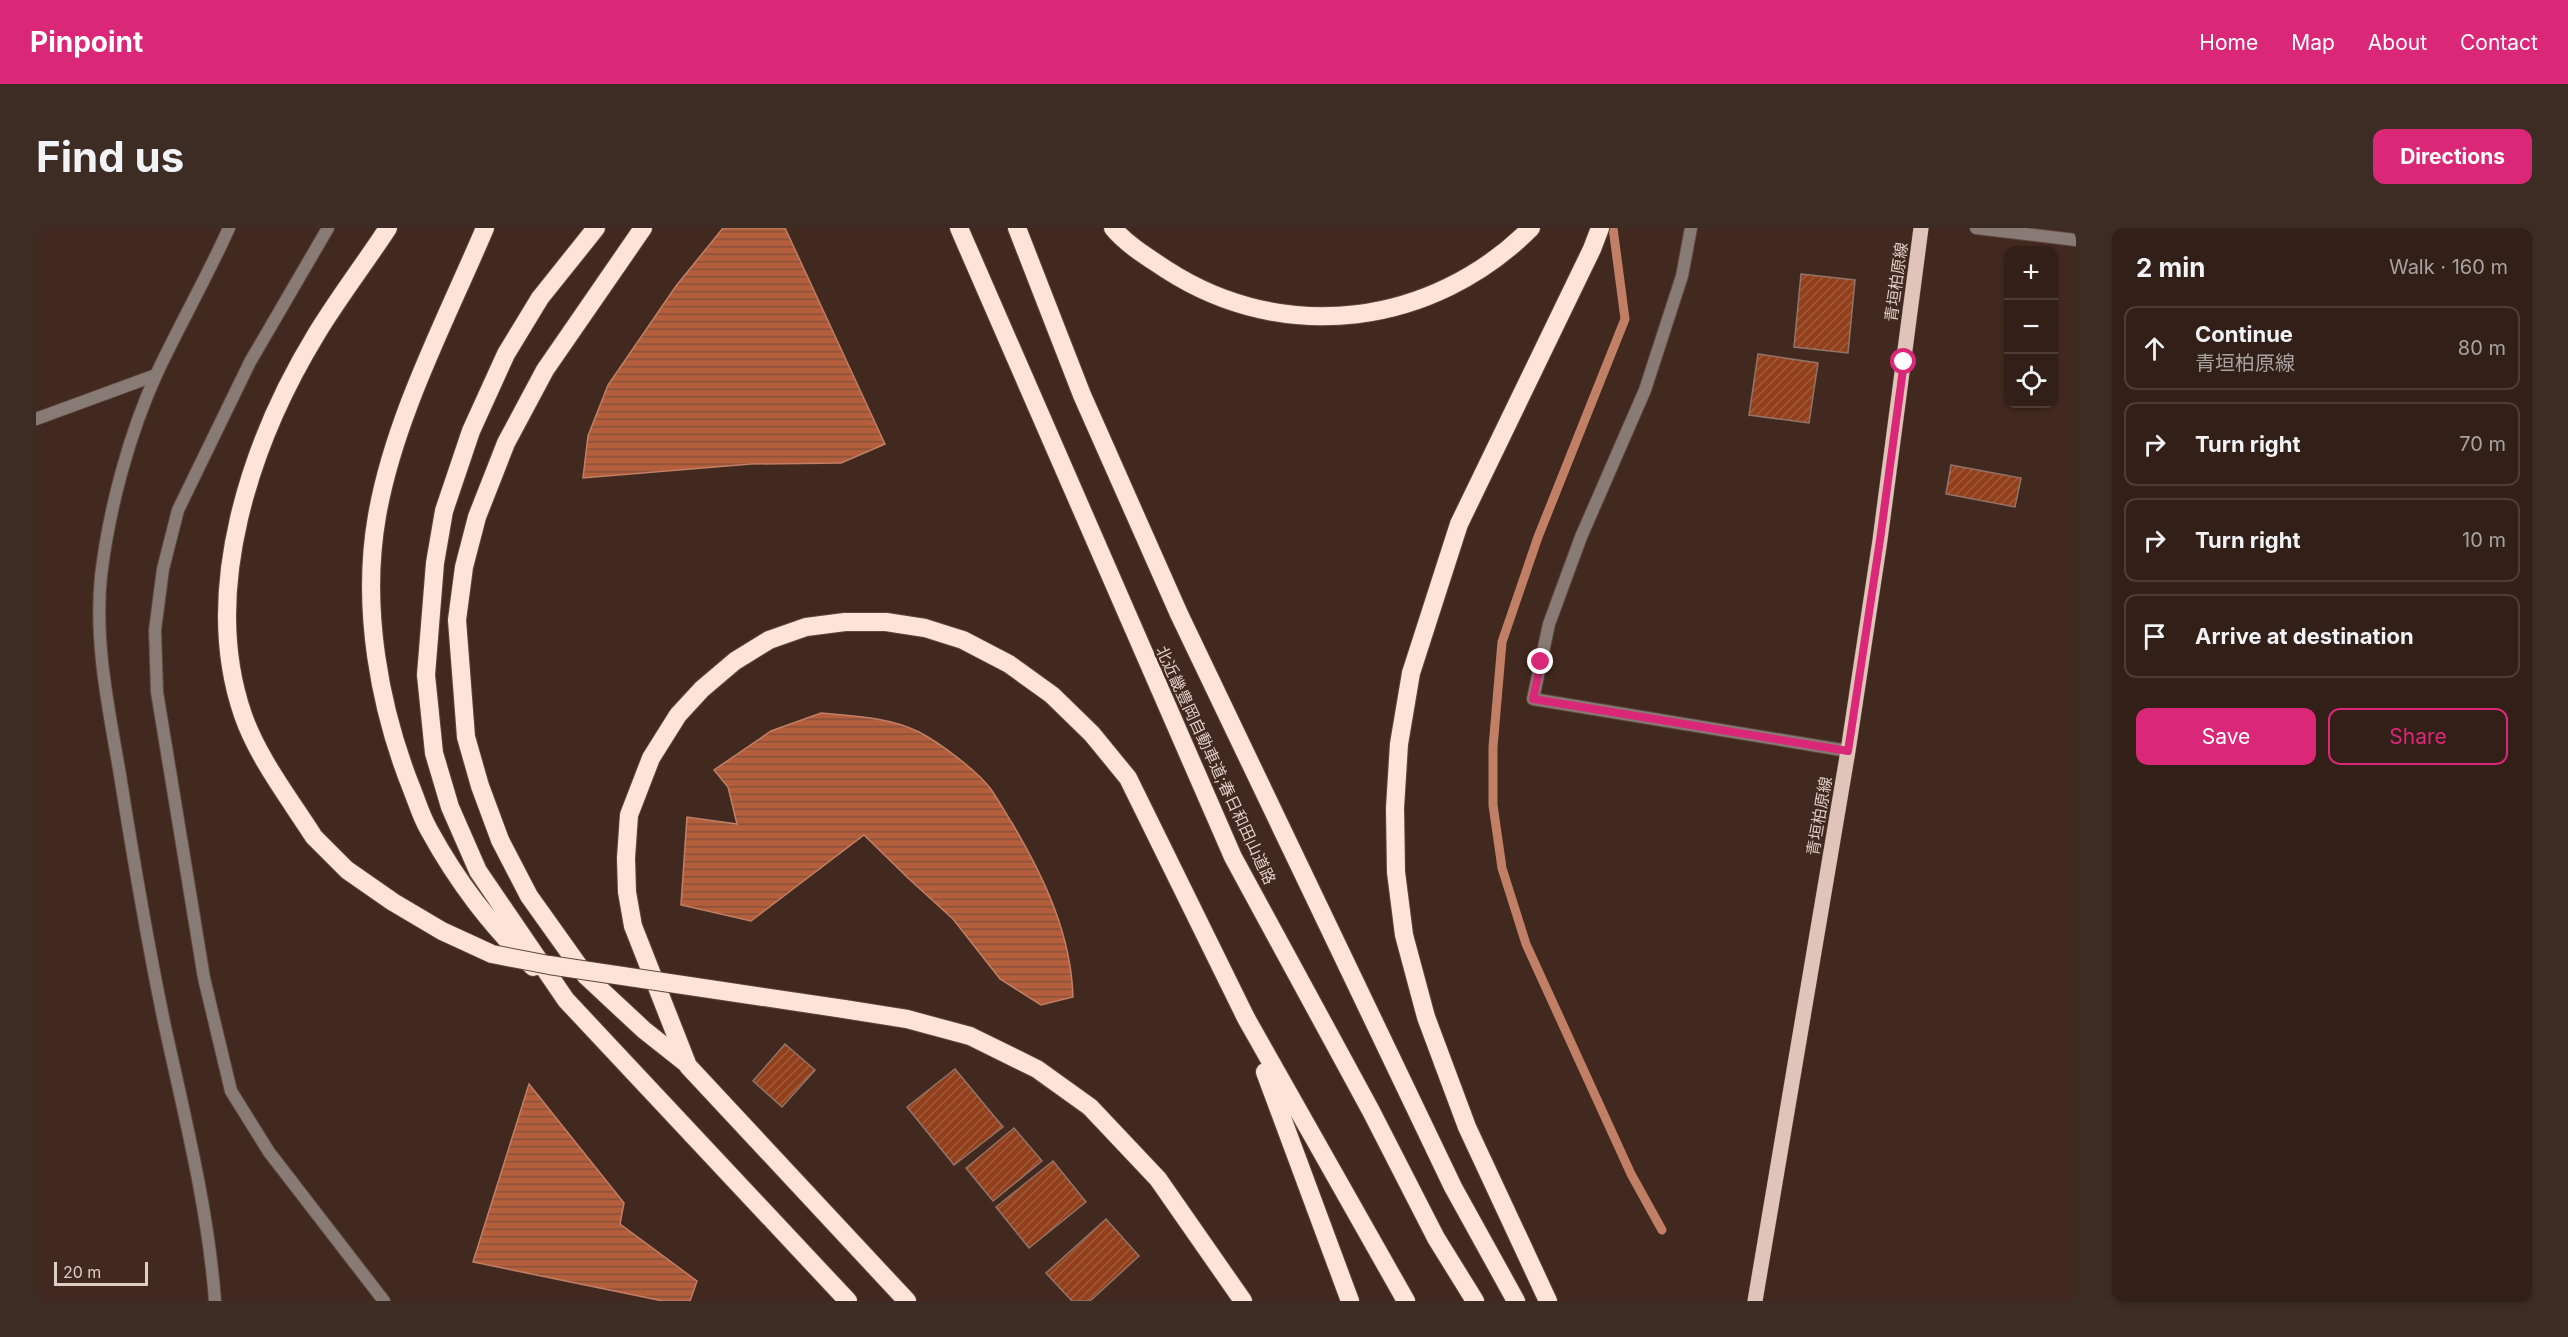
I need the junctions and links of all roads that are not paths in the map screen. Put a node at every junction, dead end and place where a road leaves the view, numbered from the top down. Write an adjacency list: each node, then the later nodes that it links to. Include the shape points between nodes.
1 (229, 228): 16 (street)
2 (328, 228): 23 (street, via 250,362 178,510 162,569 154,630 157,692 204,978 231,1091 269,1152)
3 (388, 228): 26 (highway, bridge, via 317,334 272,423 236,530 228,580 232,669 243,715 259,749 314,837 347,870 393,902 492,954 907,1019 970,1036 1037,1068 1090,1107 1158,1179)
4 (485, 228): 19 (highway, via 401,425 389,466 377,518 372,620 378,675 398,757 428,828 495,929)
5 (596, 228): 19 (highway, via 540,298 506,354 471,431 444,511 436,552 426,675 434,753 450,807 478,871)
6 (643, 228): 21 (highway, via 544,370 506,443 477,518 464,567 457,620 460,677 466,737 480,786 500,840 529,896 586,976)
7 (959, 228): 29 (highway, 北近畿豊岡自動車道;春日和田山道路, via 1233,857 1436,1239)
8 (1017, 228): 30 (highway, 北近畿豊岡自動車道;春日和田山道路, via 1082,395 1179,614 1453,1187)
9 (1113, 228): 10 (highway, via 1187,282 1233,303 1285,315 1330,317 1387,310 1434,294 1473,276)
10 (1531, 228)
11 (1599, 228): 31 (highway, via 1459,524 1411,673 1399,744 1395,808 1396,872 1404,935 1426,1017 1467,1127)
12 (1691, 228): 18 (street, via 1682,276 1645,390 1581,537 1549,624 1533,699)
13 (1921, 228): 18 (main road, 青垣柏原線)
14 (1976, 228): 15 (street)
15 (2076, 240)
16 (156, 375): 17 (street); 22 (street, via 127,455 112,512 101,578 99,631 129,830 197,1177)
17 (36, 419)
18 (1848, 751): 32 (main road, 青垣柏原線)
19 (566, 1000): 24 (highway)
20 (1246, 1018): 21 (highway, via 1128,778 1092,734 1044,688 963,640 925,628 886,622 845,622 806,627 769,640 702,688 678,715 651,758 629,815 627,880 633,926); 27 (highway); 28 (highway)
21 (688, 1066): 25 (highway)
22 (215, 1301)
23 (384, 1301)
24 (848, 1301)
25 (907, 1301)
26 (1243, 1301)
27 (1350, 1301)
28 (1406, 1301)
29 (1475, 1301)
30 (1516, 1301)
31 (1548, 1301)
32 (1755, 1301)

